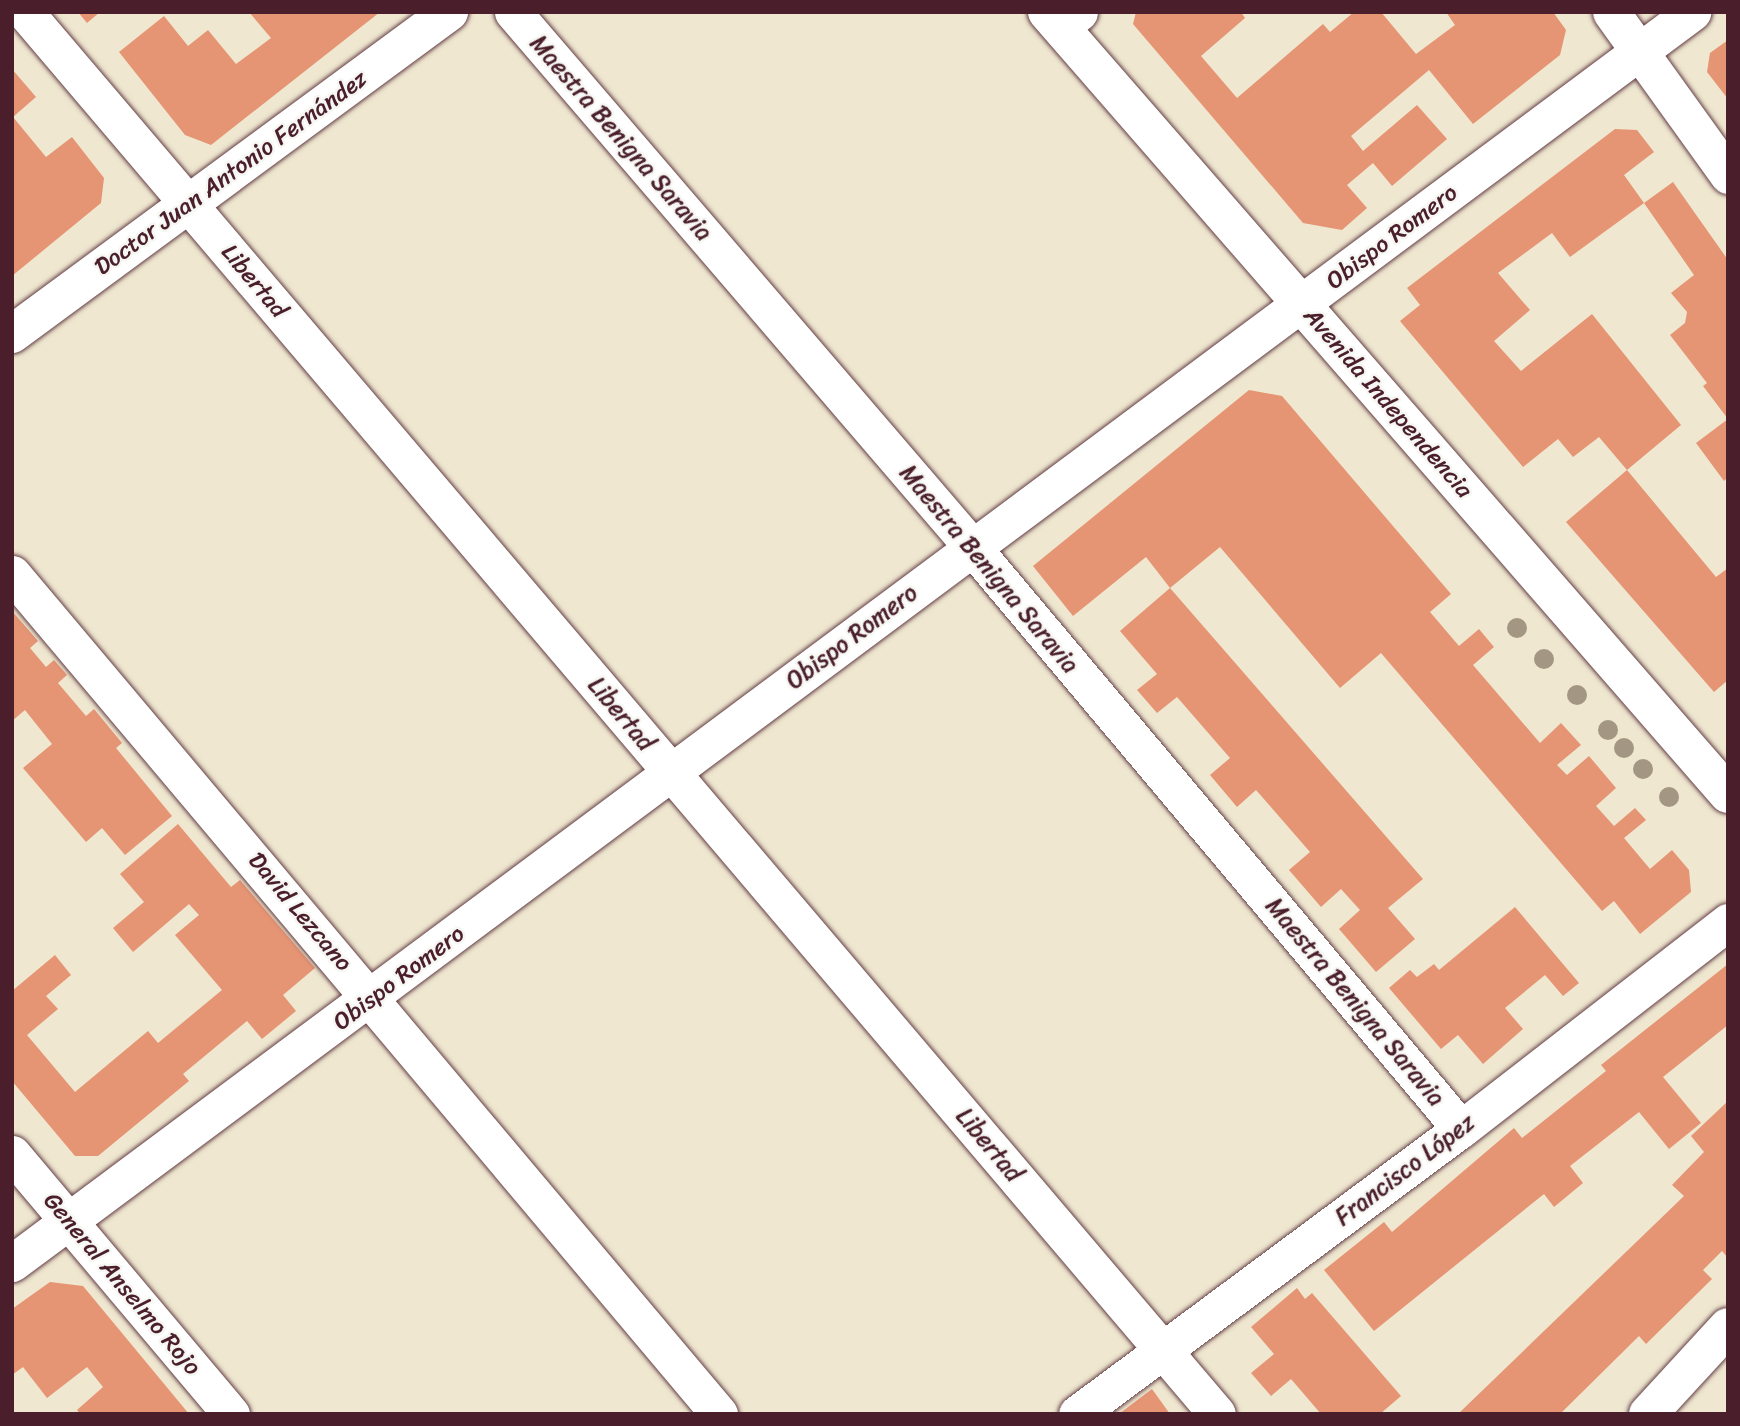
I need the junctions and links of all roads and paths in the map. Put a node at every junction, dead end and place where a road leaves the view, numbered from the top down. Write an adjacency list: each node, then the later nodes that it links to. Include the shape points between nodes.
1 (26, 12): 9 (street, Libertad)
2 (449, 12): 9 (main road, Doctor Juan Antonio Fernández)
3 (513, 12): 12 (street, Maestra Benigna Saravia)
4 (1611, 12): 7 (street)
5 (1692, 12): 7 (street, Obispo Romero)
6 (1062, 17): 10 (main road, Avenida Independencia)
7 (1640, 51): 8 (street); 10 (street, Obispo Romero)
8 (1728, 175)
9 (188, 204): 11 (main road, Doctor Juan Antonio Fernández); 14 (street, Libertad)
10 (1303, 304): 12 (street, Obispo Romero); 15 (main road, Avenida Independencia)
11 (12, 334)
12 (972, 547): 14 (street, Obispo Romero); 18 (street, Maestra Benigna Saravia)
13 (12, 574): 17 (street, David Lezcano)
14 (671, 773): 17 (street, Obispo Romero); 23 (street, Libertad)
15 (1728, 794)
16 (1728, 922): 18 (street, Francisco López)
17 (373, 998): 20 (street, Obispo Romero); 25 (street, David Lezcano)
18 (1461, 1129): 23 (street, Francisco López)
19 (12, 1154): 20 (street, General Anselmo Rojo)
20 (70, 1222): 21 (street, Obispo Romero); 24 (street, General Anselmo Rojo)
21 (12, 1264)
22 (1728, 1327): 28 (main road)
23 (1163, 1350): 26 (street, Francisco López); 27 (street, Libertad)
24 (231, 1414)
25 (719, 1414)
26 (1077, 1414)
27 (1217, 1414)
28 (1648, 1414)

